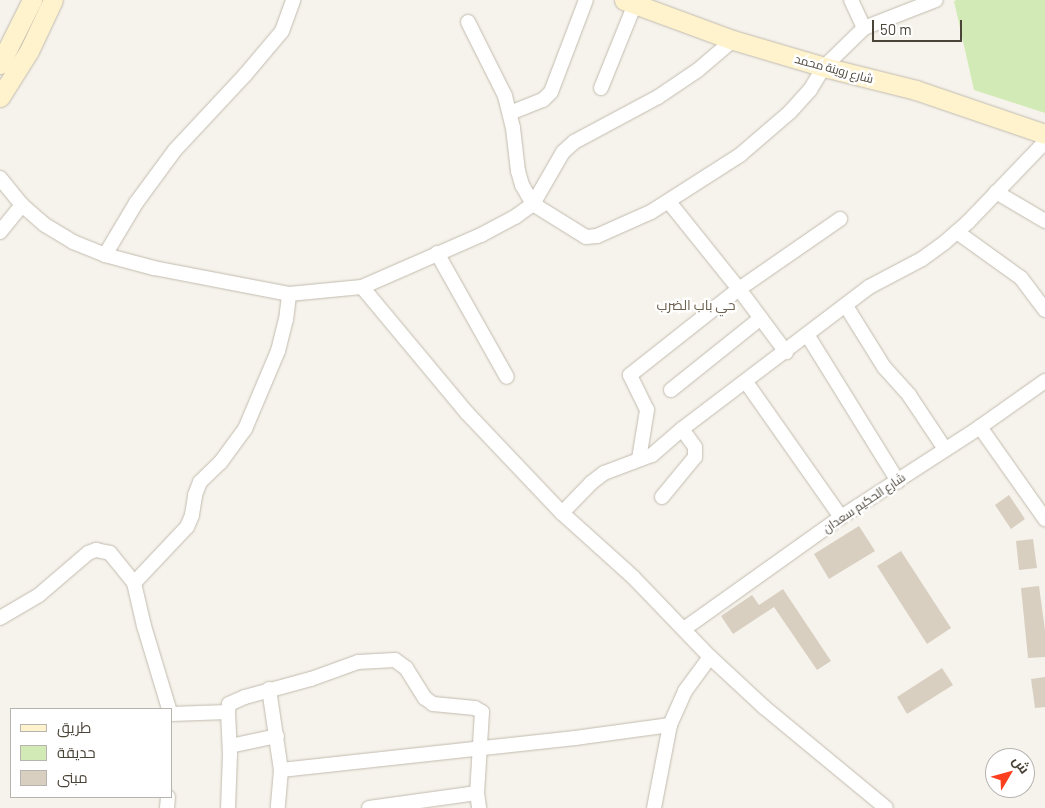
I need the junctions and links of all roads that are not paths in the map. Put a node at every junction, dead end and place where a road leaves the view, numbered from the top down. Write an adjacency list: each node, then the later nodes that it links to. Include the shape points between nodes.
1 (32, 0): 11 (main road)
2 (52, 0): 14 (main road, via 29,51)
3 (293, 0): 28 (street, via 282,31 175,150 136,203)
4 (586, 0): 15 (street, via 551,92 543,100)
5 (851, 0): 9 (street)
6 (936, 0): 9 (street)
7 (629, 2): 10 (main road, شارع روينة محمد); 13 (street)
8 (468, 22): 15 (street)
9 (864, 28): 12 (street)
10 (733, 40): 12 (main road, شارع روينة محمد); 21 (street, via 666,92 574,142 563,152)
11 (0, 64)
12 (824, 67): 16 (main road, شارع روينة محمد, via 916,90); 20 (street, via 810,90 770,130 740,155)
13 (601, 88)
14 (0, 97)
15 (510, 113): 21 (street, via 518,170)
16 (1045, 134)
17 (1045, 142): 19 (street)
18 (0, 178): 22 (street)
19 (996, 192): 24 (street); 26 (street)
20 (669, 202): 21 (street, via 616,230 586,237); 30 (street)
21 (532, 204): 27 (street, via 481,235)
22 (22, 205): 25 (street); 28 (street, via 72,242)
23 (840, 219): 30 (street)
24 (1045, 221)
25 (0, 232)
26 (957, 232): 32 (street, via 922,259 869,288); 33 (street, via 1021,278)
27 (437, 253): 29 (street); 37 (street)
28 (105, 255): 31 (street, via 154,268)
29 (362, 287): 31 (street); 47 (street, via 467,413)
30 (739, 288): 34 (street); 44 (street, via 630,375 647,410)
31 (289, 294): 50 (street, via 278,352 245,429 220,463 200,482 187,528)
32 (846, 306): 35 (street); 43 (street, via 884,367 909,395)
33 (1045, 310)
34 (761, 318): 36 (street); 40 (street)
35 (808, 336): 36 (street); 45 (street)
36 (786, 352): 39 (street)
37 (508, 377)
38 (1045, 381): 41 (street, شارع الحكيم سعدان)
39 (746, 382): 42 (street); 48 (street)
40 (671, 390)
41 (980, 427): 43 (street, شارع الحكيم سعدان); 49 (street)
42 (682, 429): 44 (street, via 652,455); 46 (street, via 695,447 695,457)
43 (946, 448): 45 (street, شارع الحكيم سعدان)
44 (639, 459): 47 (street, via 604,473)
45 (898, 481): 48 (street, شارع الحكيم سعدان)
46 (662, 497)
47 (562, 512): 52 (street)
48 (841, 517): 52 (street, شارع الحكيم سعدان)
49 (1045, 519)
50 (134, 583): 51 (street, via 110,553 96,550 88,553 39,595); 55 (street)
51 (0, 618)
52 (684, 629): 53 (street)
53 (710, 657): 58 (street, via 685,691); 69 (street, via 764,707)
54 (269, 689): 56 (street, via 229,704); 59 (street); 61 (street, via 311,679 358,662 395,660 406,668 425,698 433,704 480,710 483,715)
55 (170, 708)
56 (228, 712): 57 (street); 60 (street)
57 (172, 714)
58 (670, 725): 61 (street); 68 (street)
59 (277, 736): 60 (street); 62 (street)
60 (230, 746): 64 (street)
61 (480, 748): 62 (street); 63 (street)
62 (281, 770): 65 (street)
63 (477, 793): 66 (street); 67 (street)
64 (228, 808)
65 (278, 808)
66 (369, 808)
67 (479, 808)
68 (654, 808)
69 (886, 808)

